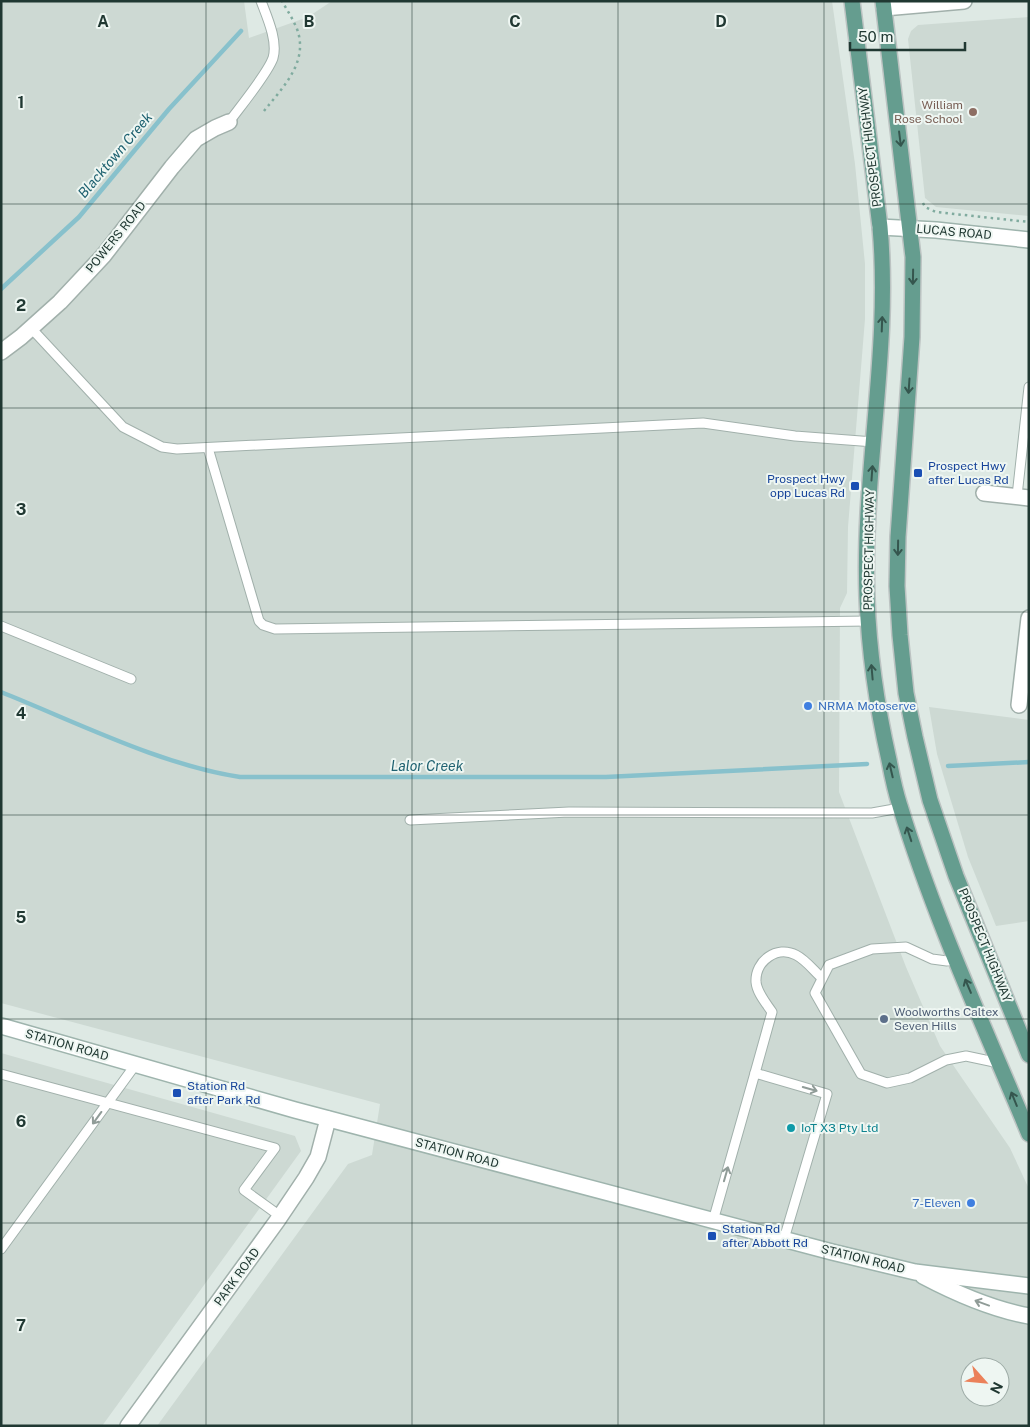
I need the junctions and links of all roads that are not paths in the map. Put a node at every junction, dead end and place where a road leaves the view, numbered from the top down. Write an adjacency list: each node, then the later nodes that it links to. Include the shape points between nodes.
1 (261, 1): 5 (lane, via 274,44 273,57)
2 (852, 1): 6 (main road, PROSPECT HIGHWAY)
3 (964, 1): 4 (main road)
4 (883, 4): 7 (main road, PROSPECT HIGHWAY, one-way to 7)
5 (229, 122): 9 (main road, POWERS ROAD, via 196,139 104,254)
6 (880, 227): 7 (main road, LUCAS ROAD); 12 (main road, PROSPECT HIGHWAY, one-way to 6, via 883,321)
7 (910, 228): 8 (main road, LUCAS ROAD); 26 (main road, PROSPECT HIGHWAY, one-way to 26, via 912,337 897,586 906,693 930,800 956,876)
8 (1029, 240)
9 (31, 328): 10 (main road, POWERS ROAD); 13 (lane, via 123,427 162,447)
10 (1, 352)
11 (1029, 387): 15 (lane)
12 (874, 442): 13 (lane, via 795,436 703,423); 17 (main road, PROSPECT HIGHWAY, one-way to 12, via 867,552)
13 (208, 448): 17 (lane, via 259,621 268,628)
14 (984, 493): 15 (main road)
15 (1023, 497)
16 (1029, 618): 20 (main road)
17 (868, 621): 21 (main road, PROSPECT HIGHWAY, one-way to 17, via 873,680)
18 (1, 626): 19 (lane)
19 (131, 679)
20 (1019, 705)
21 (900, 808): 22 (lane, via 872,813 568,812); 23 (main road, PROSPECT HIGHWAY, one-way to 21, via 924,880)
22 (410, 820)
23 (956, 959): 24 (lane, via 932,959 906,947 872,950 829,965); 27 (main road, PROSPECT HIGHWAY, one-way to 23)
24 (822, 978): 27 (lane, via 815,993 861,1074 886,1083 910,1078 946,1060 966,1056); 29 (lane, via 790,953 775,953 763,960 759,966 757,988 772,1012)
25 (1, 1026): 28 (main road, STATION ROAD)
26 (1029, 1055)
27 (1000, 1063): 33 (main road, PROSPECT HIGHWAY, one-way to 27)
28 (136, 1064): 31 (lane); 32 (main road, STATION ROAD)
29 (755, 1073): 35 (lane, one-way to 29); 36 (lane, one-way to 36, via 827,1094)
30 (1, 1074): 31 (lane)
31 (108, 1102): 34 (lane, via 275,1148 244,1190); 37 (lane, one-way to 37)
32 (328, 1119): 34 (main road, PARK ROAD, via 318,1157); 35 (main road, STATION ROAD)
33 (1029, 1134)
34 (280, 1216): 43 (main road, PARK ROAD)
35 (713, 1221): 36 (main road, STATION ROAD)
36 (784, 1239): 38 (main road, STATION ROAD)
37 (1, 1249)
38 (915, 1272): 40 (main road, STATION ROAD); 42 (main road, STATION ROAD, one-way to 38, via 955,1293)
39 (1029, 1275): 40 (main road)
40 (992, 1281): 41 (main road, STATION ROAD)
41 (1029, 1286)
42 (1029, 1316)
43 (128, 1426)

